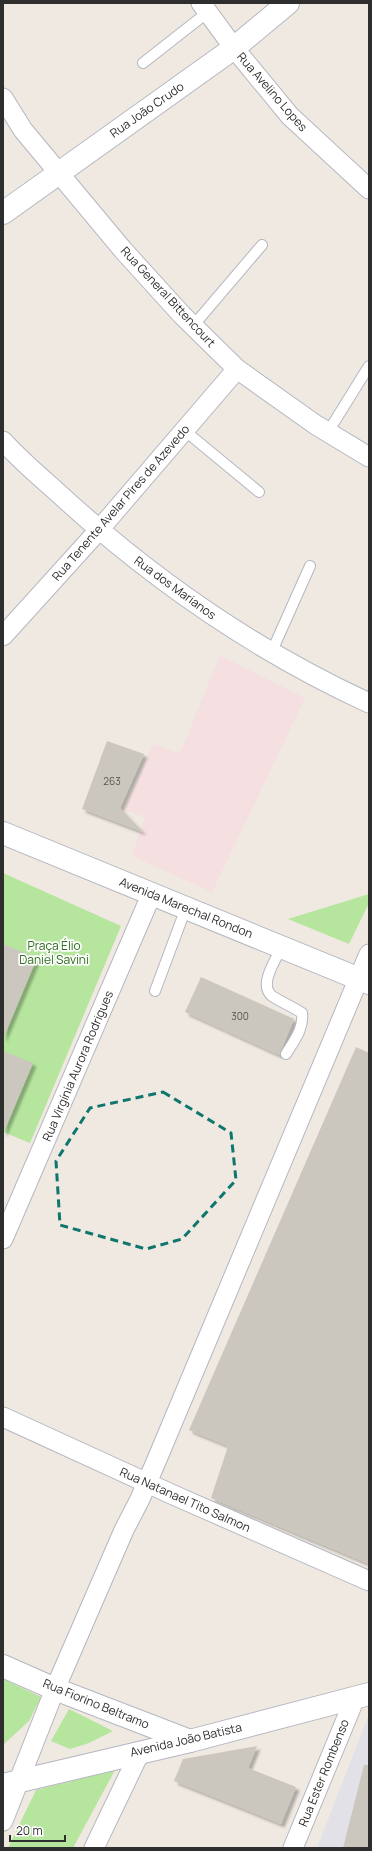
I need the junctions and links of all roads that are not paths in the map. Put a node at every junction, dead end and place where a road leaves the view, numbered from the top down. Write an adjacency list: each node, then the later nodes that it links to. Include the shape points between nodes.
1 (288, 3): 3 (main road, Rua João Crudo)
2 (205, 8): 3 (street, Rua Avelino Lopes); 4 (lane)
3 (234, 48): 6 (main road, Rua João Crudo); 7 (street, Rua Avelino Lopes, via 290,116)
4 (143, 63)
5 (3, 98): 6 (street, Rua General Bittencourt, via 23,130)
6 (58, 173): 8 (main road, Rua João Crudo); 10 (street, Rua General Bittencourt, via 123,250)
7 (369, 189)
8 (3, 213)
9 (262, 244): 10 (lane)
10 (194, 326): 12 (street, Rua General Bittencourt)
11 (369, 366): 14 (lane)
12 (237, 369): 13 (street, Rua Tenente Avelar Pires de Azevedo); 14 (street, Rua General Bittencourt)
13 (184, 430): 17 (lane); 18 (street, Rua Tenente Avelar Pires de Azevedo)
14 (328, 432): 16 (street, Rua General Bittencourt)
15 (3, 441): 18 (street, Rua dos Marianos)
16 (369, 457)
17 (259, 492)
18 (98, 530): 20 (street, Rua Tenente Avelar Pires de Azevedo); 21 (street, Rua dos Marianos, via 164,582 235,630)
19 (310, 566): 21 (lane)
20 (3, 636)
21 (272, 651): 22 (street, Rua dos Marianos, via 329,684)
22 (369, 703)
23 (3, 833): 24 (main road, Avenida Marechal Rondon)
24 (152, 893): 25 (main road, Avenida Marechal Rondon); 31 (street, Rua Virgínia Aurora Rodrigues)
25 (186, 908): 26 (main road, Avenida Marechal Rondon); 29 (lane)
26 (282, 947): 28 (main road, Avenida Marechal Rondon); 30 (lane, via 268,977 267,988 271,995 302,1013 303,1019 302,1028)
27 (369, 954): 28 (street)
28 (363, 981): 33 (street)
29 (155, 991)
30 (286, 1054)
31 (3, 1239)
32 (3, 1417): 33 (street, Rua Natanael Tito Salmon)
33 (147, 1483): 34 (street, Rua Natanael Tito Salmon); 36 (street)
34 (369, 1581)
35 (3, 1666): 36 (main road, Rua Fiorino Beltramo)
36 (55, 1689): 38 (main road, Rua Fiorino Beltramo); 40 (street)
37 (362, 1696): 38 (main road, Avenida João Batista); 43 (street, Rua Ester Rombenso)
38 (190, 1741): 39 (main road, Avenida João Batista)
39 (140, 1752): 40 (main road, Avenida João Batista); 42 (street)
40 (11, 1784): 41 (street)
41 (3, 1821)
42 (94, 1848)
43 (293, 1848)

